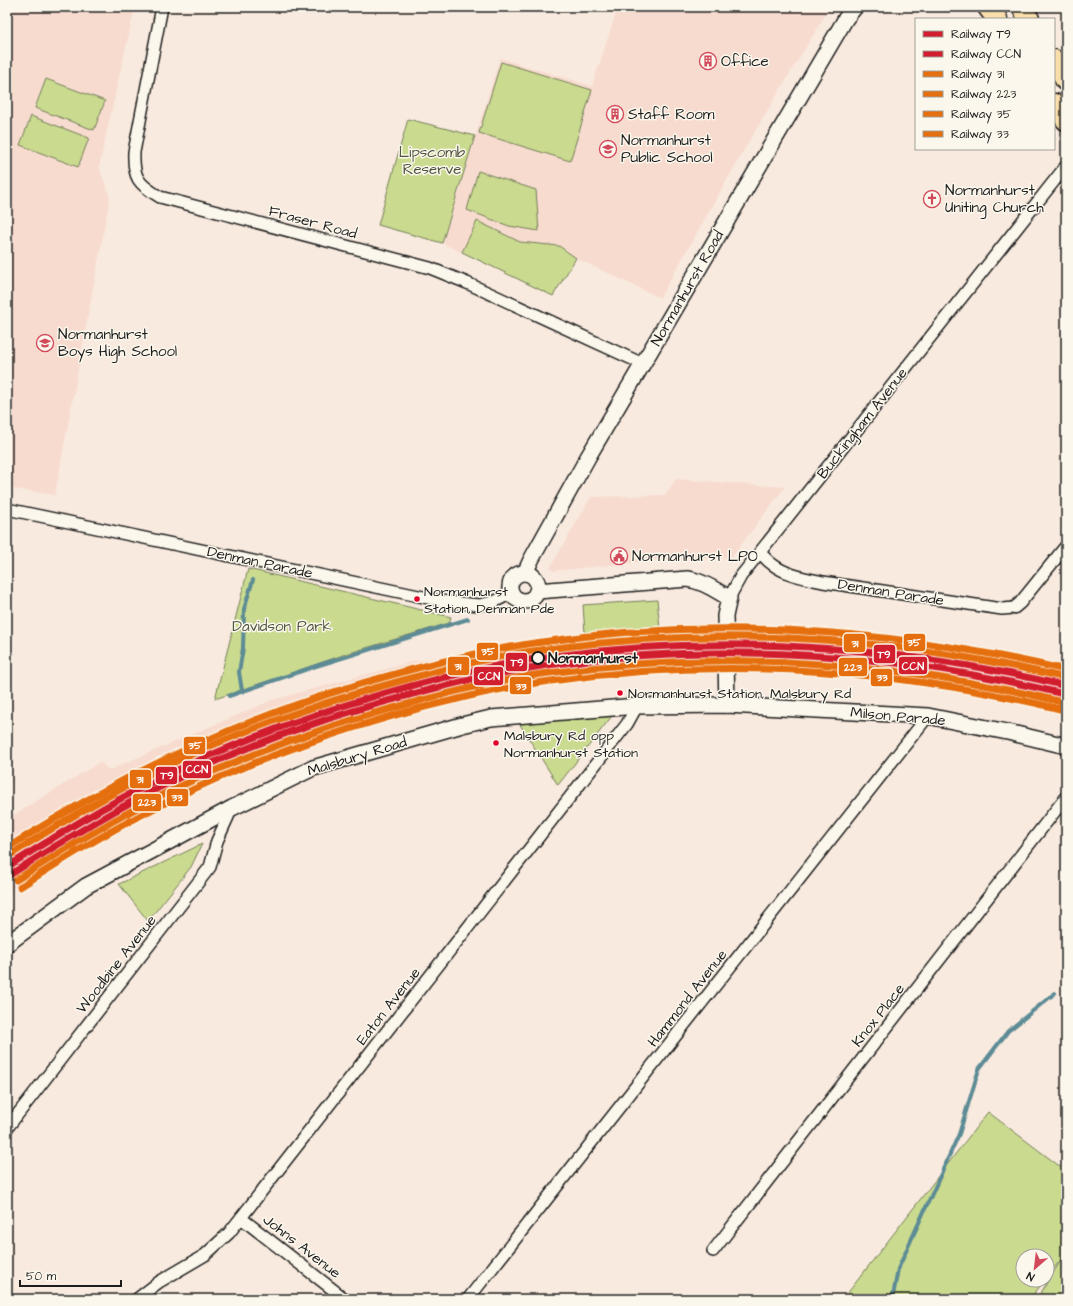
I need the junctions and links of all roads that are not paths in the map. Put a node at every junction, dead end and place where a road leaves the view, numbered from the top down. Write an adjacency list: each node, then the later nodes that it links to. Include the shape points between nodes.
1 (162, 7): 12 (street, Fraser Road, via 134,152 133,167 145,188 160,197 430,268)
2 (855, 7): 12 (street, Normanhurst Road, via 834,38)
3 (988, 7): 5 (highway)
4 (1022, 7): 6 (highway)
5 (996, 18)
6 (1028, 18)
7 (1055, 62): 8 (highway)
8 (1066, 80)
9 (1055, 105): 10 (highway)
10 (1066, 120)
11 (1066, 166): 15 (street, Buckingham Avenue)
12 (643, 364): 16 (street, Normanhurst Road)
13 (7, 509): 18 (street, Denman Parade, via 447,602 480,605 494,602)
14 (1066, 546): 15 (street, Denman Parade, via 1026,597 1014,608 1002,609 823,582 788,573)
15 (760, 553): 19 (street, Buckingham Avenue, via 741,576)
16 (525, 573): 17 (street, via 537,582); 18 (street, via 514,577 510,585)
17 (537, 591): 18 (street, via 533,598 525,602); 19 (street, via 687,579 703,582)
18 (511, 593)
19 (729, 598): 20 (street, Buckingham Avenue, via 725,616)
20 (727, 704): 21 (street, Malsbury Road); 22 (street, Milson Parade)
21 (637, 706): 25 (street, Malsbury Road, via 491,718 462,725 313,768); 28 (street, Eaton Avenue, via 627,724)
22 (928, 716): 23 (street, Milson Parade); 32 (street, Hammond Avenue)
23 (1066, 746)
24 (1066, 797): 29 (street, Knox Place)
25 (232, 808): 26 (street, Malsbury Road, via 86,886); 27 (street, Woodbine Avenue, via 217,841 210,867)
26 (7, 944)
27 (7, 1128)
28 (240, 1218): 30 (street, Eaton Avenue, via 229,1233 205,1255 159,1282); 31 (street, Johns Avenue)
29 (713, 1251)
30 (137, 1299)
31 (345, 1299)
32 (468, 1299)

